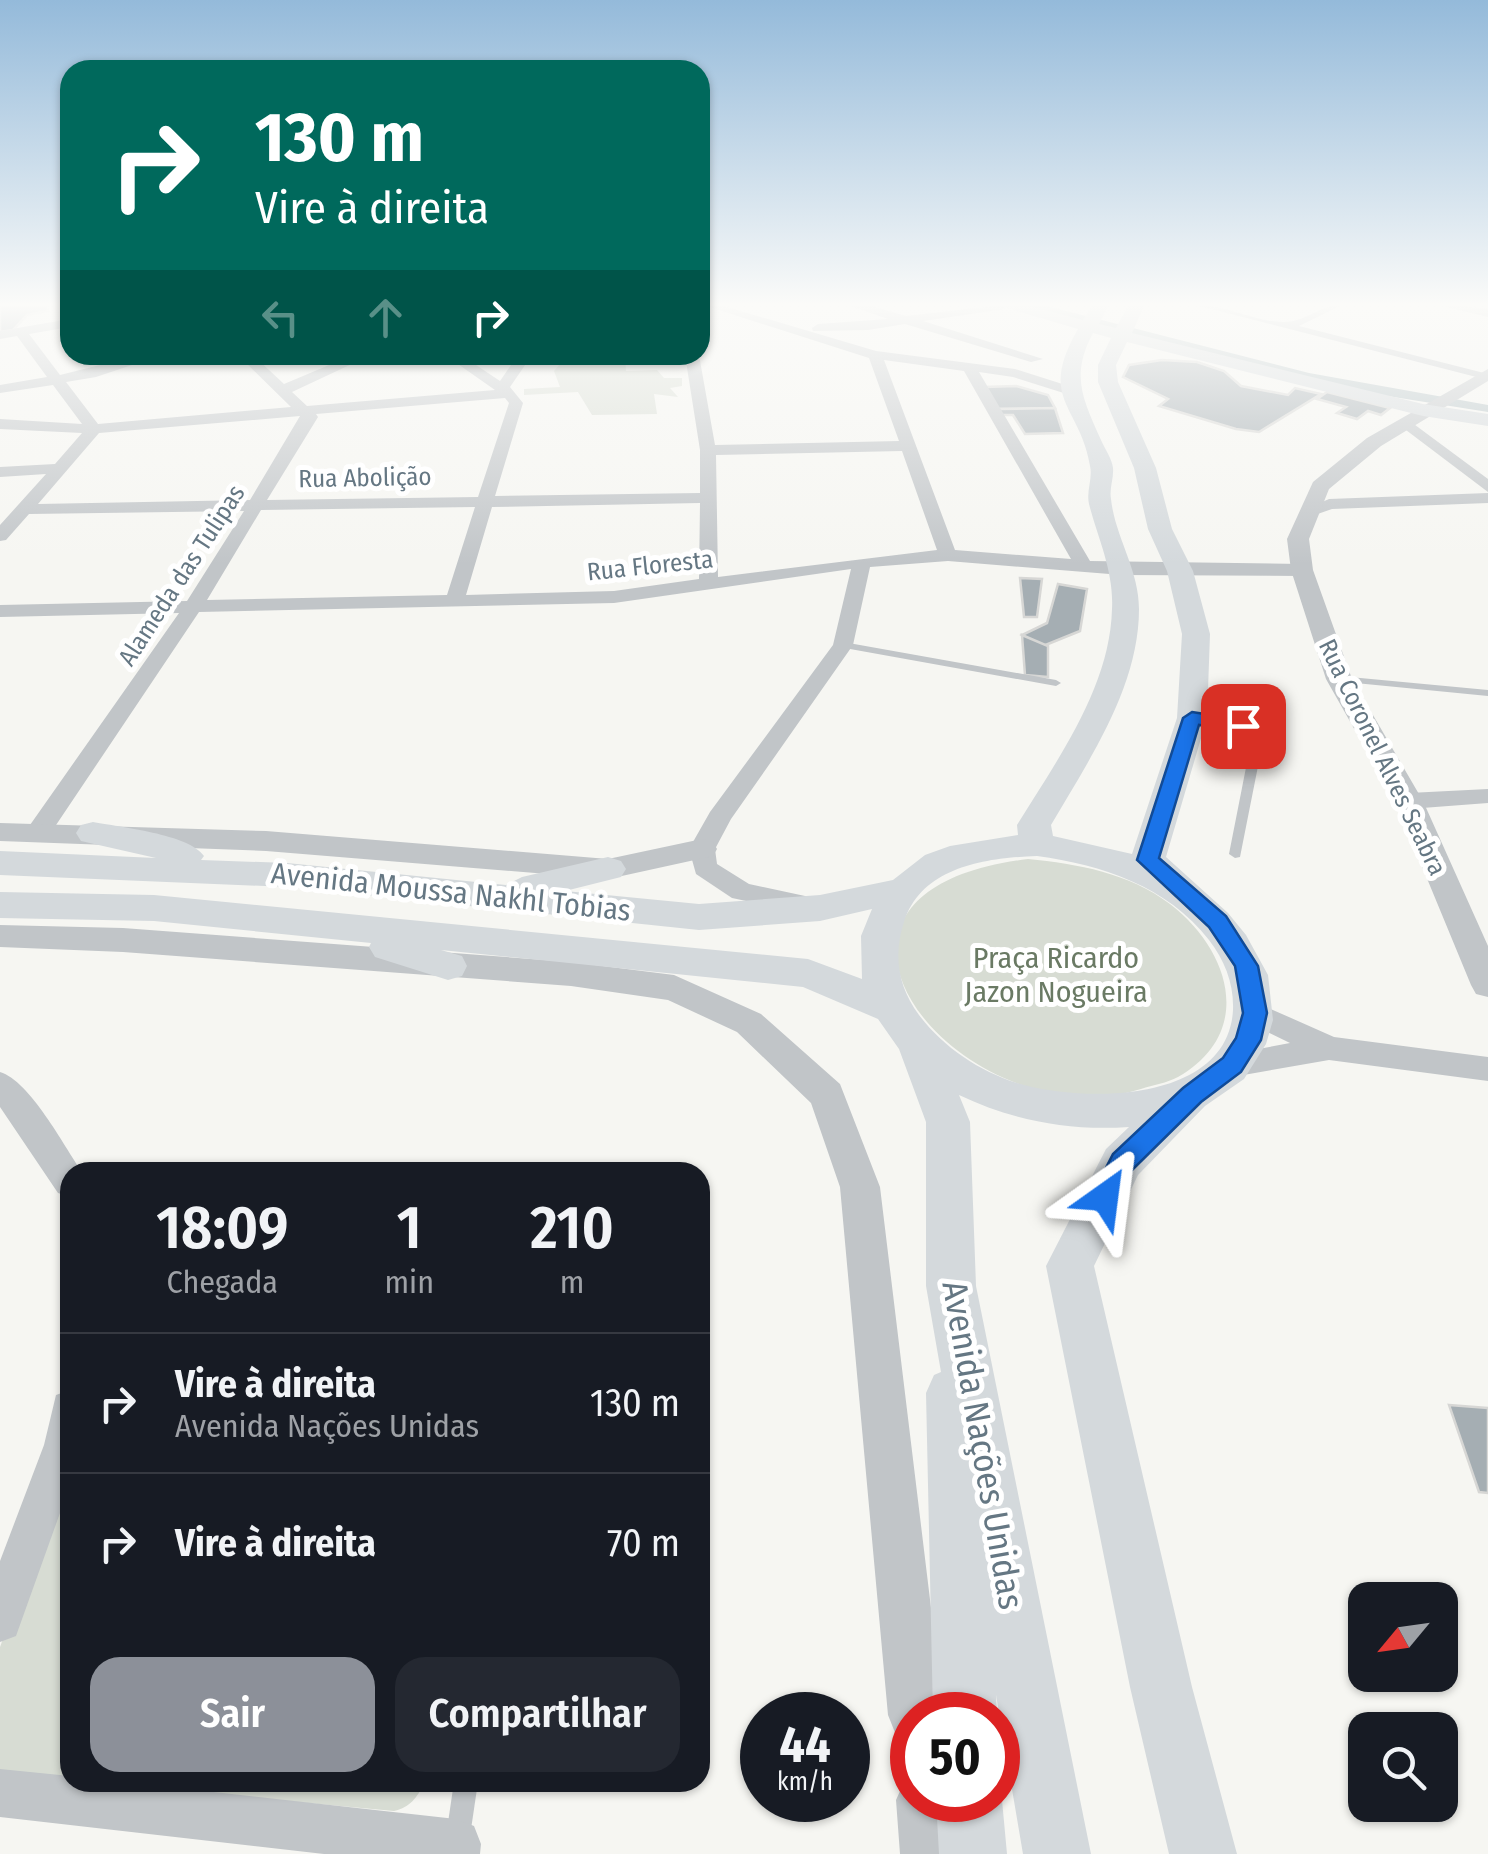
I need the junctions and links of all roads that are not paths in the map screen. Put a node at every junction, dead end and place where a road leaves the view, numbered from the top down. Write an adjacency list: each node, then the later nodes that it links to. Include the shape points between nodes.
1 (283, 390): 14 (street)
2 (506, 390): 27 (street, via 516,403)
3 (66, 391): 17 (street)
4 (501, 391): 14 (street)
5 (698, 391): 19 (street)
6 (887, 391): 18 (street)
7 (982, 391): 34 (street)
8 (1070, 391): 20 (main road)
9 (1110, 391): 22 (main road)
10 (1362, 391): 13 (main road)
11 (1423, 391): 13 (main road)
12 (1467, 391): 13 (main road)
13 (1433, 406): 15 (main road); 24 (street); 30 (street, Rua Coronel Alves Seabra, via 1320,486)
14 (307, 412): 17 (street); 28 (street, Alameda das Tulipas)
15 (1488, 420)
16 (0, 424): 17 (street)
17 (94, 429): 21 (street)
18 (907, 446): 19 (street); 32 (street)
19 (708, 450): 25 (street)
20 (1102, 467): 22 (main road); 35 (main road, via 1099,500)
21 (61, 468): 23 (street); 29 (street)
22 (1144, 468): 37 (main road)
23 (0, 472)
24 (1488, 487)
25 (706, 498): 27 (street, Rua Abolição); 38 (street)
26 (1488, 498): 30 (street, via 1329,504)
27 (484, 500): 28 (street, Rua Abolição); 39 (street)
28 (257, 505): 29 (street, Rua Abolição); 40 (street, Alameda das Tulipas)
29 (26, 509): 31 (street)
30 (1309, 512): 36 (street, Rua Coronel Alves Seabra, via 1298,540)
31 (0, 536)
32 (948, 556): 33 (street, Rua Floresta); 34 (street, Rua Floresta)
33 (862, 562): 38 (street, Rua Floresta); 42 (street)
34 (1082, 563): 35 (street, Rua Floresta)
35 (1122, 569): 37 (street, Rua Floresta); 52 (main road, via 1126,607 1115,673 1034,826)
36 (1302, 570): 37 (street, Rua Floresta); 43 (street, Rua Coronel Alves Seabra)
37 (1180, 571): 46 (main road, via 1196,634)
38 (710, 586): 39 (street, Rua Floresta, via 614,597)
39 (456, 599): 40 (street, Rua Floresta)
40 (194, 605): 41 (street, Rua Floresta); 49 (street, Alameda das Tulipas)
41 (0, 611)
42 (843, 645): 44 (lane); 53 (street)
43 (1339, 679): 45 (lane); 48 (street, Rua Coronel Alves Seabra)
44 (1056, 683)
45 (1488, 693)
46 (1192, 718): 54 (lane, via 1243,726 1258,736); 59 (main road, via 1148,860)
47 (1488, 796): 48 (street)
48 (1409, 801): 70 (street, Rua Coronel Alves Seabra)
49 (39, 831): 50 (street); 51 (street)
50 (0, 832)
51 (93, 833): 56 (street); 57 (main road, via 156,845)
52 (1037, 844): 59 (main road, via 1107,856); 60 (main road, via 959,855)
53 (702, 848): 56 (street); 64 (street, via 705,868 741,892)
54 (1235, 854)
55 (0, 863): 57 (main road, Avenida Moussa Nakhl Tobias)
56 (608, 869): 61 (main road)
57 (226, 871): 58 (main road, Avenida Moussa Nakhl Tobias); 63 (main road, via 206,895)
58 (287, 876): 61 (main road, Avenida Moussa Nakhl Tobias); 65 (main road, via 264,889 258,903)
59 (1173, 886): 71 (main road, via 1218,922 1237,951)
60 (900, 891): 64 (main road, Avenida Moussa Nakhl Tobias); 72 (main road, Avenida Nações Unidas, via 880,925 877,964)
61 (498, 895): 64 (main road, Avenida Moussa Nakhl Tobias, via 699,918)
62 (0, 906): 63 (main road, Avenida Moussa Nakhl Tobias)
63 (154, 908): 65 (main road, Avenida Moussa Nakhl Tobias)
64 (820, 908)
65 (265, 917): 67 (main road, Avenida Moussa Nakhl Tobias); 68 (main road)
66 (0, 936): 68 (street)
67 (697, 962): 69 (main road); 72 (main road, Avenida Moussa Nakhl Tobias, via 808,974)
68 (448, 966): 69 (street)
69 (571, 974): 82 (street, via 674,988 750,1023 827,1094 860,1187)
70 (1488, 985)
71 (1255, 1013): 73 (street); 75 (main road, via 1248,1040)
72 (904, 1023): 75 (main road, via 949,1067 1038,1106 1137,1112); 78 (main road, Avenida Nações Unidas, via 948,1122)
73 (1330, 1048): 74 (street); 75 (street)
74 (1488, 1069)
75 (1212, 1080): 81 (main road, via 1122,1162 1070,1266)
76 (0, 1084): 77 (street)
77 (60, 1167)
78 (952, 1286): 83 (main road); 91 (main road, Avenida Nações Unidas)
79 (60, 1456): 80 (street)
80 (0, 1620)
81 (1161, 1687): 92 (main road); 93 (street)
82 (914, 1692)
83 (964, 1692)
84 (0, 1792): 88 (street)
85 (464, 1792): 88 (lane)
86 (927, 1822): 89 (street)
87 (971, 1822): 90 (main road)
88 (455, 1849)
89 (930, 1854)
90 (973, 1854)
91 (1057, 1854)
92 (1202, 1854)
93 (1218, 1854)

